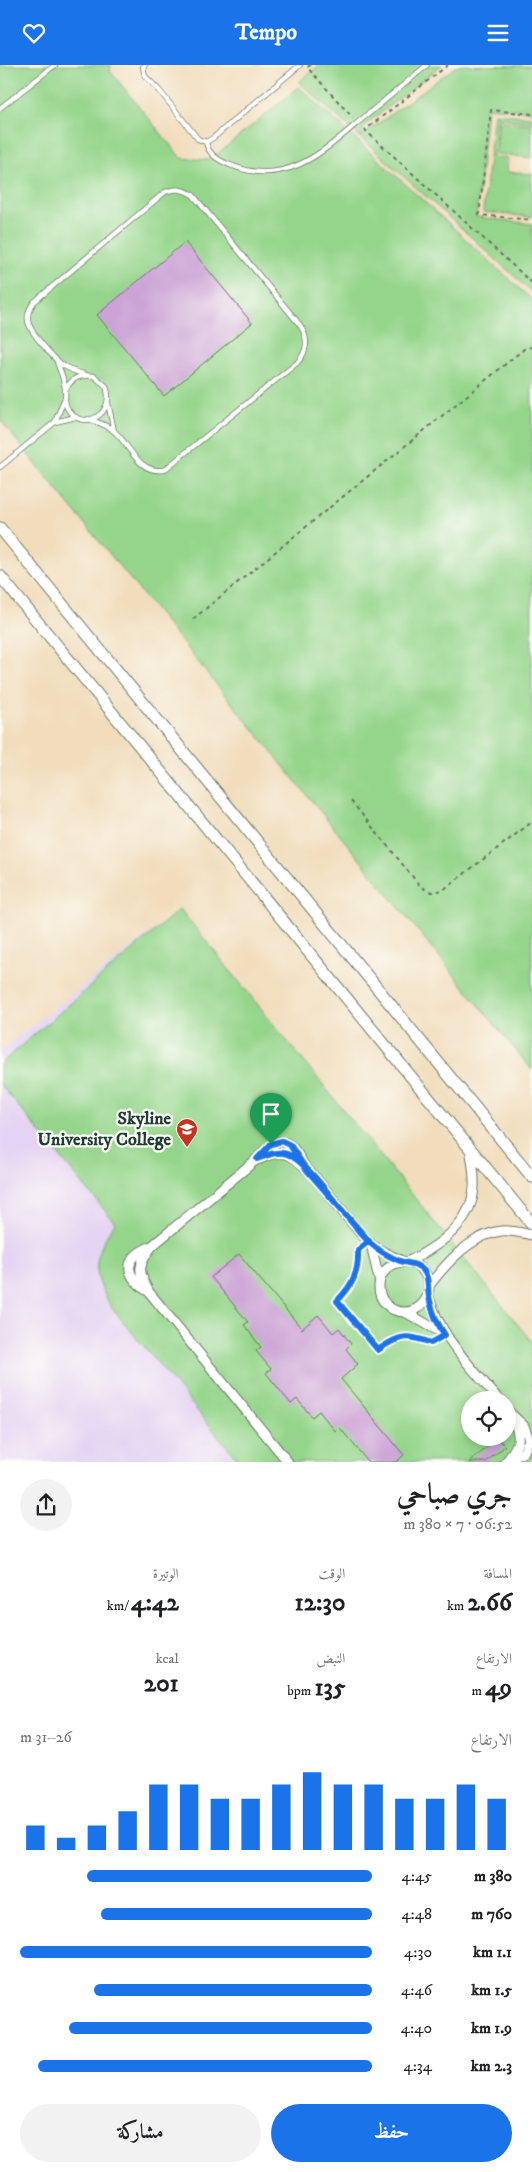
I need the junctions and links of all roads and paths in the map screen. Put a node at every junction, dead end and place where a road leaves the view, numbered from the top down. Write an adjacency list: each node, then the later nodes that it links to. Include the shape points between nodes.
1 (55, 65): 7 (lane)
2 (145, 65): 10 (lane, via 145,76 198,139)
3 (300, 65): 10 (lane)
4 (310, 65): 9 (path, via 307,67)
5 (427, 65): 9 (lane)
6 (448, 65): 12 (path, via 365,130)
7 (0, 108)
8 (532, 114): 11 (path, via 491,110 479,215)
9 (357, 123): 10 (lane, via 310,160 276,171 255,172 228,165 210,152)
10 (206, 142)
11 (532, 220)
12 (532, 283)
13 (532, 347): 26 (path, via 524,349)
14 (57, 361): 15 (lane); 16 (lane); 22 (lane, via 31,329 27,315 29,308 165,192 179,189 193,195 304,332 306,349 297,363 164,470 152,471 142,465)
15 (86, 375): 16 (lane, via 70,382); 18 (lane, via 101,380 108,393)
16 (66, 390): 17 (lane)
17 (64, 399): 19 (lane, via 68,410); 21 (lane)
18 (108, 401): 20 (lane, via 102,414); 22 (lane)
19 (76, 417): 20 (lane); 21 (lane)
20 (88, 419): 22 (lane)
21 (56, 421): 23 (lane)
22 (114, 431)
23 (0, 467)
24 (0, 527): 30 (street)
25 (0, 576): 29 (street)
26 (193, 619)
27 (351, 801): 28 (path, via 421,887 431,892 443,890)
28 (532, 822)
29 (470, 1148): 31 (street); 34 (street, via 474,1188 465,1217 434,1247)
30 (532, 1177)
31 (532, 1225)
32 (532, 1235): 36 (street, via 502,1231 489,1234 460,1252 440,1271)
33 (370, 1242): 34 (street); 35 (street); 38 (path, via 358,1250 359,1264 352,1283 337,1301 378,1350 405,1336 431,1343); 41 (street, via 306,1169 286,1153 277,1153 257,1159 152,1246 144,1259 140,1271 149,1292)
34 (404, 1261): 35 (street, via 388,1267); 36 (street, via 414,1263 425,1273)
35 (379, 1279): 37 (street, via 382,1300 391,1309)
36 (428, 1290): 37 (street, via 419,1307); 38 (street, via 436,1319)
37 (405, 1312): 38 (street)
38 (445, 1335): 39 (street)
39 (492, 1391)
40 (516, 1419): 42 (street, via 524,1426 529,1439 524,1452)
41 (288, 1462)
42 (506, 1462)

